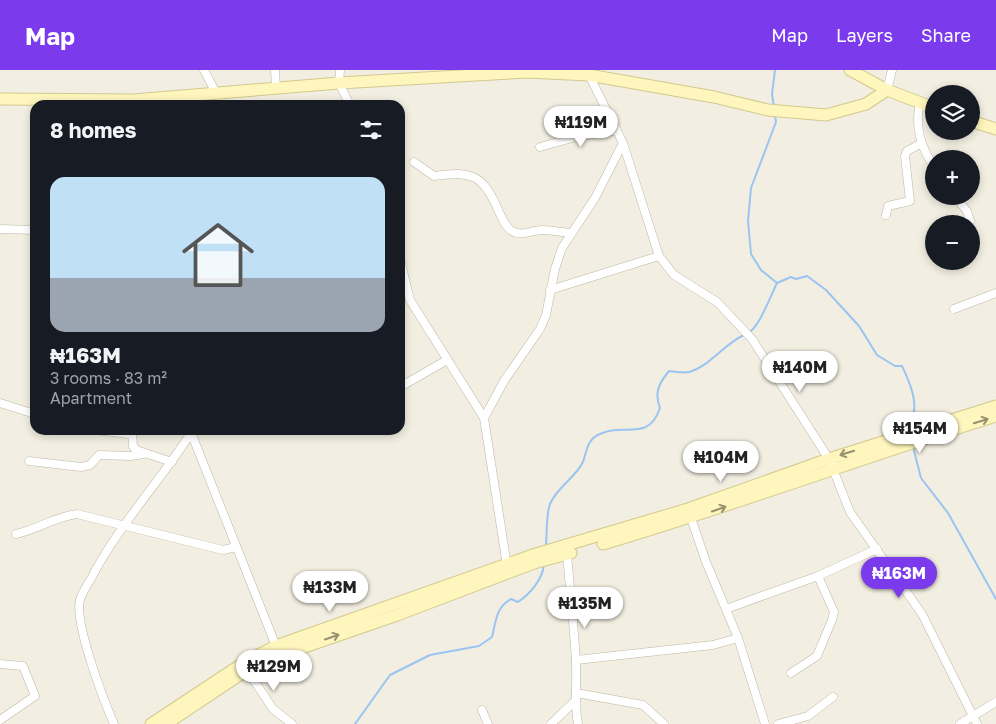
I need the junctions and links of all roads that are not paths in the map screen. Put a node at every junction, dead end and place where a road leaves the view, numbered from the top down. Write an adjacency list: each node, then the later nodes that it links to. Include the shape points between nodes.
1 (204, 70): 11 (street)
2 (275, 70): 9 (street)
3 (340, 70): 8 (street)
4 (850, 70): 10 (main road)
5 (892, 70): 10 (street)
6 (573, 71): 7 (main road); 8 (main road)
7 (589, 74): 10 (main road, via 788,113 826,115 844,112 866,104); 20 (street)
8 (339, 83): 9 (main road); 15 (street)
9 (276, 88): 11 (main road)
10 (887, 90): 16 (main road)
11 (216, 93): 14 (main road)
12 (0, 99): 13 (main road)
13 (45, 100)
14 (152, 100)
15 (348, 100)
16 (920, 102): 17 (main road); 22 (street, via 917,118)
17 (925, 104)
18 (980, 124): 19 (main road)
19 (996, 129)
20 (617, 130): 21 (street); 23 (street)
21 (623, 143): 29 (street, via 595,198); 30 (street)
22 (922, 143): 24 (street); 26 (street, via 907,151 905,156 910,200 888,206)
23 (540, 147)
24 (926, 150)
25 (414, 162): 29 (street, via 434,176 458,172 484,183 505,226 512,231 520,234 541,230)
26 (886, 215)
27 (0, 228): 28 (street)
28 (30, 230)
29 (570, 233): 32 (street, via 562,248)
30 (659, 256): 32 (street); 50 (street, via 674,275 717,302 738,322)
31 (405, 280): 34 (street)
32 (550, 290): 43 (street, via 540,329 504,381)
33 (996, 293): 36 (street)
34 (410, 300): 35 (street); 37 (street)
35 (405, 302)
36 (954, 309)
37 (448, 360): 38 (street); 43 (street)
38 (405, 383)
39 (0, 404): 41 (street)
40 (996, 406): 44 (main road)
41 (30, 413)
42 (996, 416): 44 (main road, one-way to 42)
43 (484, 418): 63 (street)
44 (932, 431): 48 (main road)
45 (132, 435): 49 (street, via 132,446)
46 (188, 435): 52 (street)
47 (192, 435): 58 (street)
48 (896, 443): 50 (main road, one-way to 50); 53 (main road)
49 (144, 454): 51 (street, via 100,455 90,464 81,466); 52 (street)
50 (829, 459): 53 (street); 57 (main road)
51 (29, 461)
52 (172, 462): 55 (street)
53 (833, 470): 54 (main road, one-way to 53); 59 (street, via 850,512)
54 (691, 518): 57 (main road); 65 (street)
55 (123, 525): 56 (street, via 77,514 61,516); 58 (street, via 223,550); 80 (street, via 79,601 80,621 103,699)
56 (16, 534)
57 (600, 541): 60 (main road); 61 (main road)
58 (236, 547): 68 (street)
59 (877, 549): 64 (street); 78 (street, via 922,614)
60 (555, 554): 61 (main road); 62 (main road)
61 (567, 554): 69 (street)
62 (535, 559): 63 (main road); 66 (main road)
63 (507, 566): 66 (main road)
64 (818, 576): 65 (street); 72 (street, via 834,612 832,620 817,656)
65 (726, 609): 67 (street)
66 (395, 610): 68 (main road); 71 (main road, one-way to 66)
67 (738, 638): 69 (street, via 713,645); 88 (street)
68 (276, 646): 81 (main road, via 245,662)
69 (576, 660): 73 (street)
70 (0, 664): 79 (street, via 23,666 35,696)
71 (247, 670): 82 (main road); 83 (street, via 273,709)
72 (791, 673)
73 (576, 693): 75 (street); 87 (street, via 644,705)
74 (833, 697): 89 (street, via 808,716)
75 (574, 702): 85 (street); 86 (street)
76 (996, 702): 78 (street)
77 (482, 710): 84 (street)
78 (973, 716): 90 (street); 91 (street)
79 (0, 720)
80 (114, 724)
81 (150, 724)
82 (166, 724)
83 (292, 724)
84 (488, 724)
85 (551, 724)
86 (578, 724)
87 (664, 724)
88 (765, 724)
89 (778, 724)
90 (960, 724)
91 (977, 724)

